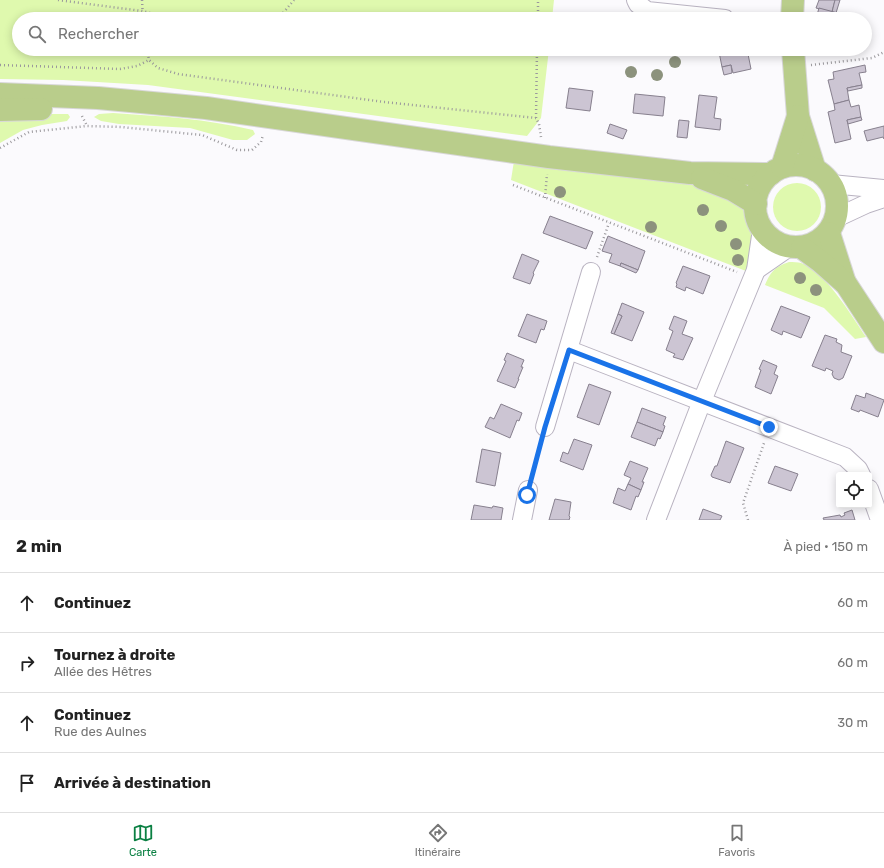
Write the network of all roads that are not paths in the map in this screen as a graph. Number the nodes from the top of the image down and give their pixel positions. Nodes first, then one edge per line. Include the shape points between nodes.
1 (636, 0) edge
2 (793, 0) edge
3 (648, 12) edge
4 (792, 12) edge
5 (794, 56) edge
6 (0, 94) edge
7 (206, 108) junction
8 (0, 110) edge
9 (798, 116) junction
10 (815, 170) junction
11 (776, 171) junction
12 (690, 173) junction
13 (831, 184) junction
14 (884, 189) edge
15 (884, 198) edge
16 (756, 204) junction
17 (832, 225) junction
18 (762, 229) junction
19 (795, 247) junction
20 (591, 272) road end
21 (749, 273) junction
22 (846, 284) junction
23 (884, 342) edge
24 (569, 350) junction
25 (702, 401) junction
26 (545, 427) road end
27 (860, 472) edge
28 (528, 490) road end
29 (872, 497) edge
30 (522, 520) edge
31 (656, 520) edge
32 (880, 520) edge

1 - 3 street
2 - 4 main road
5 - 9 main road
6 - 7 main road via 98,98
7 - 8 main road
7 - 12 main road via 549,157
9 - 10 main road
9 - 11 main road
10 - 11 main road via 796,165
10 - 13 main road
11 - 12 main road
11 - 16 main road via 762,184 756,196
12 - 16 main road via 733,190
13 - 14 street
13 - 17 main road via 837,196 838,210
15 - 17 street via 866,204
16 - 18 main road via 758,223
17 - 19 main road via 815,243
17 - 22 main road
18 - 19 main road via 776,242
18 - 21 street
19 - 21 street
19 - 22 main road via 821,262
20 - 24 street
21 - 25 street
22 - 23 main road
24 - 25 street
24 - 26 street
25 - 27 street via 845,457
25 - 31 street
28 - 30 street
29 - 32 street

